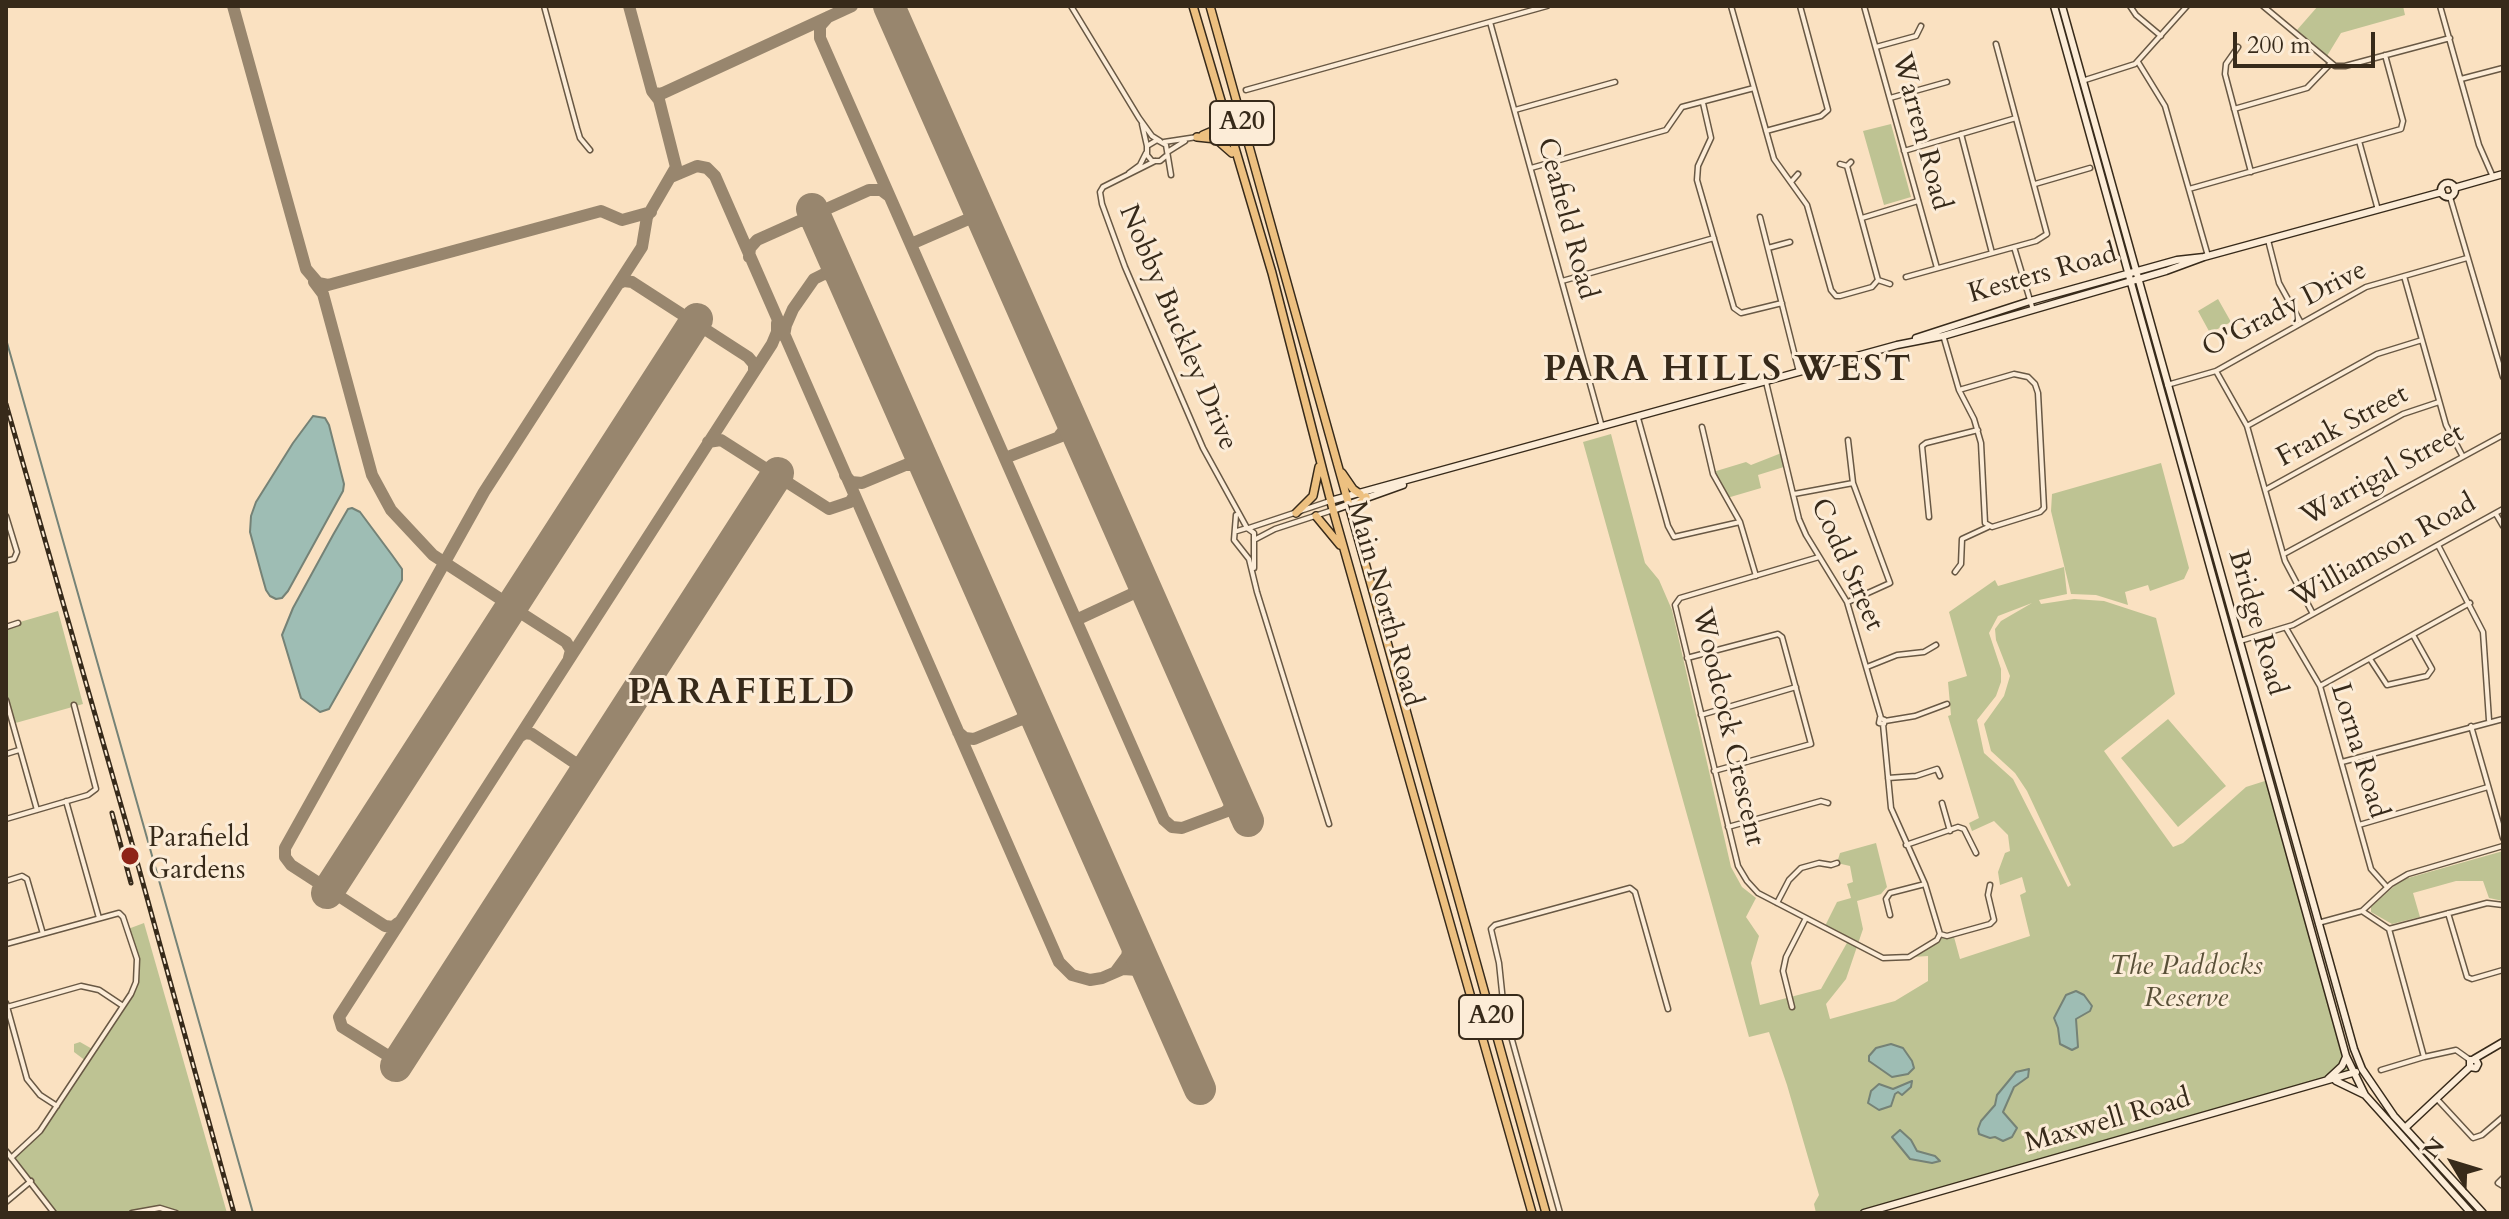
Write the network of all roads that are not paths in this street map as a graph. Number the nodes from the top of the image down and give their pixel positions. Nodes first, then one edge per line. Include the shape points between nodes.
1 (544, 6) edge
2 (1071, 6) edge
3 (1193, 6) edge
4 (1210, 6) edge
5 (1547, 6) edge
6 (1731, 6) edge
7 (1800, 6) edge
8 (1864, 6) edge
9 (2054, 6) edge
10 (2062, 6) edge
11 (2130, 6) edge
12 (2187, 6) edge
13 (2263, 6) edge
14 (2276, 6) edge
15 (2440, 6) edge
16 (2271, 12) junction
17 (1490, 22) junction
18 (1921, 26) dead end
19 (2161, 36) junction
20 (2450, 38) junction
21 (1996, 44) dead end
22 (1876, 47) junction
23 (2238, 47) dead end
24 (2385, 55) junction
25 (2138, 62) junction
26 (2330, 64) junction
27 (2503, 68) edge
28 (2461, 79) junction
29 (1615, 82) dead end
30 (1947, 82) dead end
31 (2079, 82) junction
32 (1754, 88) junction
33 (1246, 90) dead end
34 (1890, 98) junction
35 (1703, 103) junction
36 (2234, 109) junction
37 (1515, 110) junction
38 (1223, 113) junction
39 (1139, 118) junction
40 (2016, 118) junction
41 (1766, 131) junction
42 (1961, 134) junction
43 (1196, 137) junction
44 (1161, 141) junction
45 (2359, 141) junction
46 (1147, 149) junction
47 (590, 150) dead end
48 (1904, 151) junction
49 (1167, 154) junction
50 (1236, 158) junction
51 (1156, 162) junction
52 (1840, 164) dead end
53 (1531, 168) junction
54 (2090, 168) dead end
55 (2251, 172) junction
56 (1798, 174) dead end
57 (2503, 174) edge
58 (1127, 175) junction
59 (2493, 177) junction
60 (1791, 182) junction
61 (2035, 184) junction
62 (2454, 188) junction
63 (2189, 189) junction
64 (2442, 192) junction
65 (2450, 197) junction
66 (1918, 201) junction
67 (2378, 210) junction
68 (1760, 217) dead end
69 (1862, 218) junction
70 (2047, 234) junction
71 (1714, 238) junction
72 (2054, 238) dead end
73 (2268, 240) junction
74 (1790, 242) dead end
75 (2014, 247) junction
76 (1768, 248) junction
77 (1992, 253) junction
78 (2206, 256) junction
79 (2467, 258) junction
80 (2124, 261) junction
81 (1937, 268) junction
82 (2132, 276) junction
83 (2404, 276) junction
84 (1906, 277) dead end
85 (2113, 278) junction
86 (1878, 280) junction
87 (1562, 281) junction
88 (1890, 284) dead end
89 (2030, 301) junction
90 (1782, 303) junction
91 (2033, 310) junction
92 (2301, 323) junction
93 (1942, 332) junction
94 (2422, 340) junction
95 (2216, 371) junction
96 (1799, 372) junction
97 (2503, 377) edge
98 (1766, 382) junction
99 (2167, 385) junction
100 (2159, 387) junction
101 (1959, 390) junction
102 (2439, 402) junction
103 (1638, 417) junction
104 (2247, 426) junction
105 (1602, 427) junction
106 (1702, 427) dead end
107 (1978, 430) junction
108 (2503, 435) edge
109 (1848, 440) dead end
110 (2462, 455) junction
111 (1320, 462) junction
112 (1338, 468) junction
113 (1853, 483) junction
114 (2265, 490) junction
115 (1794, 494) junction
116 (1363, 495) junction
117 (1347, 500) junction
118 (1330, 501) junction
119 (1235, 508) junction
120 (2503, 509) edge
121 (1333, 510) junction
122 (1296, 513) junction
123 (2496, 513) junction
124 (6, 516) edge
125 (1316, 516) junction
126 (1929, 517) dead end
127 (1740, 522) junction
128 (2503, 526) edge
129 (1988, 527) junction
130 (1248, 528) junction
131 (1355, 528) junction
132 (1235, 533) junction
133 (1254, 541) junction
134 (2438, 545) junction
135 (1243, 547) junction
136 (1344, 550) junction
137 (2283, 554) junction
138 (1819, 557) junction
139 (6, 561) edge
140 (2212, 564) junction
141 (1955, 572) dead end
142 (1756, 576) junction
143 (1254, 578) junction
144 (1847, 602) junction
145 (2470, 603) junction
146 (2313, 614) junction
147 (18, 623) dead end
148 (6, 627) edge
149 (2286, 628) junction
150 (2413, 635) junction
151 (2238, 641) junction
152 (2230, 644) junction
153 (1936, 645) dead end
154 (1687, 658) junction
155 (2370, 659) junction
156 (1867, 667) junction
157 (2320, 686) junction
158 (1796, 687) junction
159 (6, 700) edge
160 (1947, 704) dead end
161 (74, 705) dead end
162 (1701, 715) junction
163 (2259, 716) junction
164 (2250, 718) junction
165 (2503, 719) edge
166 (2489, 720) junction
167 (1883, 721) junction
168 (2471, 726) junction
169 (19, 750) junction
170 (6, 754) edge
171 (2342, 762) junction
172 (1714, 771) junction
173 (1940, 776) dead end
174 (1888, 778) junction
175 (2488, 787) junction
176 (66, 801) junction
177 (1828, 803) dead end
178 (1942, 803) dead end
179 (37, 810) junction
180 (6, 819) edge
181 (1329, 824) dead end
182 (2359, 825) junction
183 (1728, 827) junction
184 (1950, 831) junction
185 (2503, 838) edge
186 (1906, 845) junction
187 (2503, 846) edge
188 (1976, 853) dead end
189 (1837, 863) dead end
190 (6, 881) edge
191 (1925, 884) junction
192 (1990, 885) dead end
193 (2387, 887) junction
194 (1777, 903) junction
195 (2503, 905) edge
196 (2362, 911) junction
197 (2448, 913) junction
198 (1890, 915) dead end
199 (99, 918) junction
200 (1806, 918) junction
201 (2318, 923) junction
202 (2310, 926) junction
203 (2389, 929) junction
204 (43, 934) junction
205 (1940, 934) junction
206 (6, 944) edge
207 (2503, 970) edge
208 (6, 1005) edge
209 (123, 1006) junction
210 (1792, 1007) dead end
211 (1668, 1009) dead end
212 (2503, 1042) edge
213 (2346, 1056) junction
214 (2424, 1057) junction
215 (2473, 1062) junction
216 (2362, 1069) junction
217 (2381, 1070) dead end
218 (2353, 1073) junction
219 (2329, 1081) junction
220 (2365, 1095) junction
221 (2437, 1099) junction
222 (57, 1106) junction
223 (2503, 1117) edge
224 (2405, 1128) junction
225 (2403, 1138) junction
226 (6, 1151) edge
227 (11, 1158) junction
228 (2503, 1178) edge
229 (31, 1181) junction
230 (2503, 1186) edge
231 (6, 1202) edge
232 (54, 1213) edge
233 (132, 1213) edge
234 (176, 1213) edge
235 (1532, 1213) edge
236 (1546, 1213) edge
237 (1560, 1213) edge
238 (1864, 1213) edge
239 (2471, 1213) edge
240 (2483, 1213) edge

1 - 47 street via 580,138
2 - 39 street
3 - 38 highway, Main North Road / A20
4 - 112 highway, Main North Road / A20
5 - 17 street
6 - 32 street
7 - 41 street via 1828,110
8 - 22 street, Warren Road
9 - 31 main road, Bridge Road
10 - 31 main road, Bridge Road
11 - 19 street
12 - 19 street
13 - 16 street
14 - 16 street
15 - 20 street
16 - 26 street
17 - 33 street
17 - 37 street, Ceafield Road
18 - 22 street via 1916,36
19 - 25 street
20 - 24 street
20 - 28 street
21 - 40 street
22 - 34 street, Warren Road
23 - 36 street via 2225,68
24 - 26 street via 2345,66
24 - 45 street via 2403,126
25 - 31 street
25 - 63 street via 2164,101
26 - 36 street via 2307,88
27 - 28 street
28 - 59 street
29 - 37 street
30 - 34 street
31 - 80 main road, Bridge Road
31 - 82 main road, Bridge Road
32 - 35 street
32 - 41 street
34 - 48 street, Warren Road
35 - 53 street via 1682,107 1666,130
35 - 71 street via 1711,138 1697,180
36 - 55 street
37 - 53 street, Ceafield Road
38 - 43 highway via 1217,129
38 - 50 highway, Main North Road / A20
39 - 44 street
39 - 46 street
40 - 42 street
40 - 61 street
41 - 60 street via 1778,168
42 - 48 street
42 - 77 street
43 - 44 street
43 - 49 street
43 - 50 highway via 1216,139
44 - 46 street
44 - 49 street
45 - 55 street
45 - 67 street
46 - 51 street
46 - 58 street, Nobby Buckley Drive via 1140,165
48 - 66 street, Warren Road
49 - 51 street
49 - 51 street via 1171,175
50 - 111 highway, Main North Road / A20 via 1292,345
51 - 58 street, Nobby Buckley Drive
52 - 69 street via 1849,164
53 - 87 street, Ceafield Road
54 - 61 street
55 - 63 street
56 - 60 street
57 - 59 main road
58 - 119 street, Nobby Buckley Drive via 1103,187 1099,195 1203,448
59 - 62 main road
60 - 86 street via 1807,205 1834,294 1872,287
61 - 70 street
62 - 64 main road, Kesters Road via 2446,184
62 - 65 main road
63 - 78 street
64 - 65 main road
64 - 67 main road, Kesters Road
65 - 79 street
66 - 69 street
66 - 81 street, Warren Road
67 - 73 main road, Kesters Road
68 - 76 street
69 - 86 street
70 - 72 street
70 - 75 street
71 - 87 street
71 - 90 street via 1734,308 1741,313
73 - 78 main road, Kesters Road
73 - 92 street via 2279,283
74 - 76 street
75 - 77 street
75 - 89 street
76 - 90 street
77 - 81 street
78 - 82 main road, Kesters Road
79 - 83 street, O'Grady Drive
79 - 97 street
80 - 82 main road, Bridge Road
80 - 85 main road
81 - 84 street
82 - 85 main road, Kesters Road
82 - 91 main road, Kesters Road
82 - 99 main road, Bridge Road
82 - 100 main road, Bridge Road
83 - 92 street, O'Grady Drive via 2361,289
83 - 94 street
85 - 89 main road, Kesters Road
86 - 88 street
87 - 105 street, Ceafield Road
89 - 91 street
89 - 93 main road, Kesters Road
90 - 96 street
91 - 93 main road, Kesters Road
92 - 95 street, O'Grady Drive
93 - 96 main road, Kesters Road
93 - 101 street
94 - 102 street
94 - 104 street via 2377,354
95 - 99 street, O'Grady Drive
95 - 104 street
96 - 98 main road, Kesters Road
98 - 103 main road, Kesters Road
98 - 115 street, Codd Street
99 - 100 main road
99 - 140 main road, Bridge Road
100 - 140 main road, Bridge Road
101 - 107 street
101 - 129 street via 2014,374 2028,377 2037,388 2044,508
102 - 110 street
102 - 114 street, Frank Street via 2403,414
103 - 105 main road, Kesters Road
103 - 127 street via 1674,537
104 - 114 street
105 - 116 main road, Kesters Road
106 - 127 street via 1713,474
107 - 126 street via 1922,446
107 - 129 street
108 - 110 street, Warrigal Street
109 - 113 street
110 - 137 street, Warrigal Street
111 - 118 highway, Main North Road / A20
111 - 122 highway via 1313,496
112 - 116 highway
112 - 117 highway, Main North Road / A20
113 - 115 street
113 - 144 street via 1890,583
114 - 137 street
115 - 138 street, Codd Street via 1799,519
116 - 117 main road, Kesters Road
116 - 131 highway
117 - 118 main road, Kesters Road
117 - 121 main road, Kesters Road
117 - 131 highway, Main North Road / A20
118 - 121 highway, Main North Road / A20
118 - 122 street, Kesters Road
119 - 130 street, Nobby Buckley Drive
119 - 132 street, Nobby Buckley Drive
120 - 123 street, Williamson Road
121 - 125 street, Kesters Road
121 - 136 highway, Main North Road / A20
122 - 130 street, Kesters Road
123 - 128 street
123 - 134 street, Williamson Road
124 - 139 street via 17,552
125 - 133 street, Kesters Road
125 - 136 highway
127 - 142 street
129 - 141 street via 1962,539 1961,564
130 - 132 street
130 - 133 street
131 - 236 highway, Main North Road / A20
132 - 135 street via 1235,542
133 - 135 street
133 - 143 street
134 - 145 street
134 - 146 street, Williamson Road
135 - 143 street
136 - 235 highway, Main North Road / A20
137 - 146 street
138 - 142 street, Woodcock Crescent
138 - 144 street, Codd Street
140 - 151 main road, Bridge Road
140 - 152 main road, Bridge Road
142 - 154 street, Woodcock Crescent via 1677,601
143 - 181 street
144 - 156 street, Codd Street
145 - 150 street
145 - 166 street via 2484,636
146 - 149 street, Williamson Road
147 - 148 street
149 - 151 street, Williamson Road
149 - 157 street, Lorna Road
150 - 155 street
150 - 155 street via 2432,669 2427,676 2387,685
151 - 152 main road
151 - 163 main road, Bridge Road
152 - 164 main road, Bridge Road
153 - 156 street
154 - 158 street via 1778,634
154 - 162 street, Woodcock Crescent
155 - 157 street
156 - 167 street, Codd Street
157 - 171 street, Lorna Road
158 - 162 street
158 - 172 street via 1811,744
159 - 169 street
160 - 167 street
161 - 176 street via 96,789
162 - 172 street, Woodcock Crescent
163 - 164 main road
163 - 201 main road, Bridge Road
164 - 202 main road, Bridge Road
165 - 166 street
166 - 168 street
167 - 174 street, Codd Street
168 - 171 street
168 - 175 street
169 - 170 street
169 - 179 street
171 - 182 street, Lorna Road
172 - 183 street, Woodcock Crescent
173 - 174 street via 1937,769
174 - 186 street, Codd Street via 1891,808
175 - 182 street
175 - 185 street
176 - 179 street
176 - 199 street
177 - 183 street
178 - 184 street
179 - 180 street
182 - 193 street, Lorna Road via 2371,869
183 - 194 street, Woodcock Crescent via 1747,881
184 - 186 street
184 - 188 street via 1964,829
186 - 191 street, Codd Street
187 - 193 street via 2413,872
189 - 194 street via 1801,868
190 - 204 street via 27,879
191 - 198 street via 1890,893
191 - 205 street, Codd Street
192 - 205 street via 1990,924
193 - 196 street
194 - 200 street, Woodcock Crescent
195 - 197 street via 2491,902
196 - 201 street
196 - 203 street
197 - 203 street
197 - 207 street via 2466,976
199 - 204 street
199 - 209 street via 121,914 135,952 136,982
200 - 205 street, Woodcock Crescent via 1891,960 1909,957
200 - 210 street via 1783,971
201 - 202 main road
201 - 216 main road, Bridge Road
202 - 213 main road, Bridge Road
203 - 214 street
204 - 206 street
208 - 209 street via 81,986 99,990
208 - 222 street via 27,1079
209 - 222 street
211 - 237 street via 1630,888 1491,929 1504,1011
212 - 215 main road
213 - 218 main road, Bridge Road
213 - 219 main road
214 - 215 street via 2456,1050
214 - 217 street
215 - 221 main road
216 - 218 main road, Maxwell Road
216 - 224 main road, Bridge Road
218 - 219 main road, Maxwell Road
218 - 220 main road, Bridge Road
219 - 220 main road
219 - 238 main road, Maxwell Road
220 - 225 main road, Bridge Road
221 - 223 street via 2473,1138
221 - 224 main road
222 - 227 street
224 - 225 main road
224 - 240 main road, Bridge Road
225 - 239 main road, Bridge Road
226 - 227 street
227 - 229 street
228 - 230 street via 2498,1183
229 - 231 street
229 - 232 street
233 - 234 street via 160,1208

